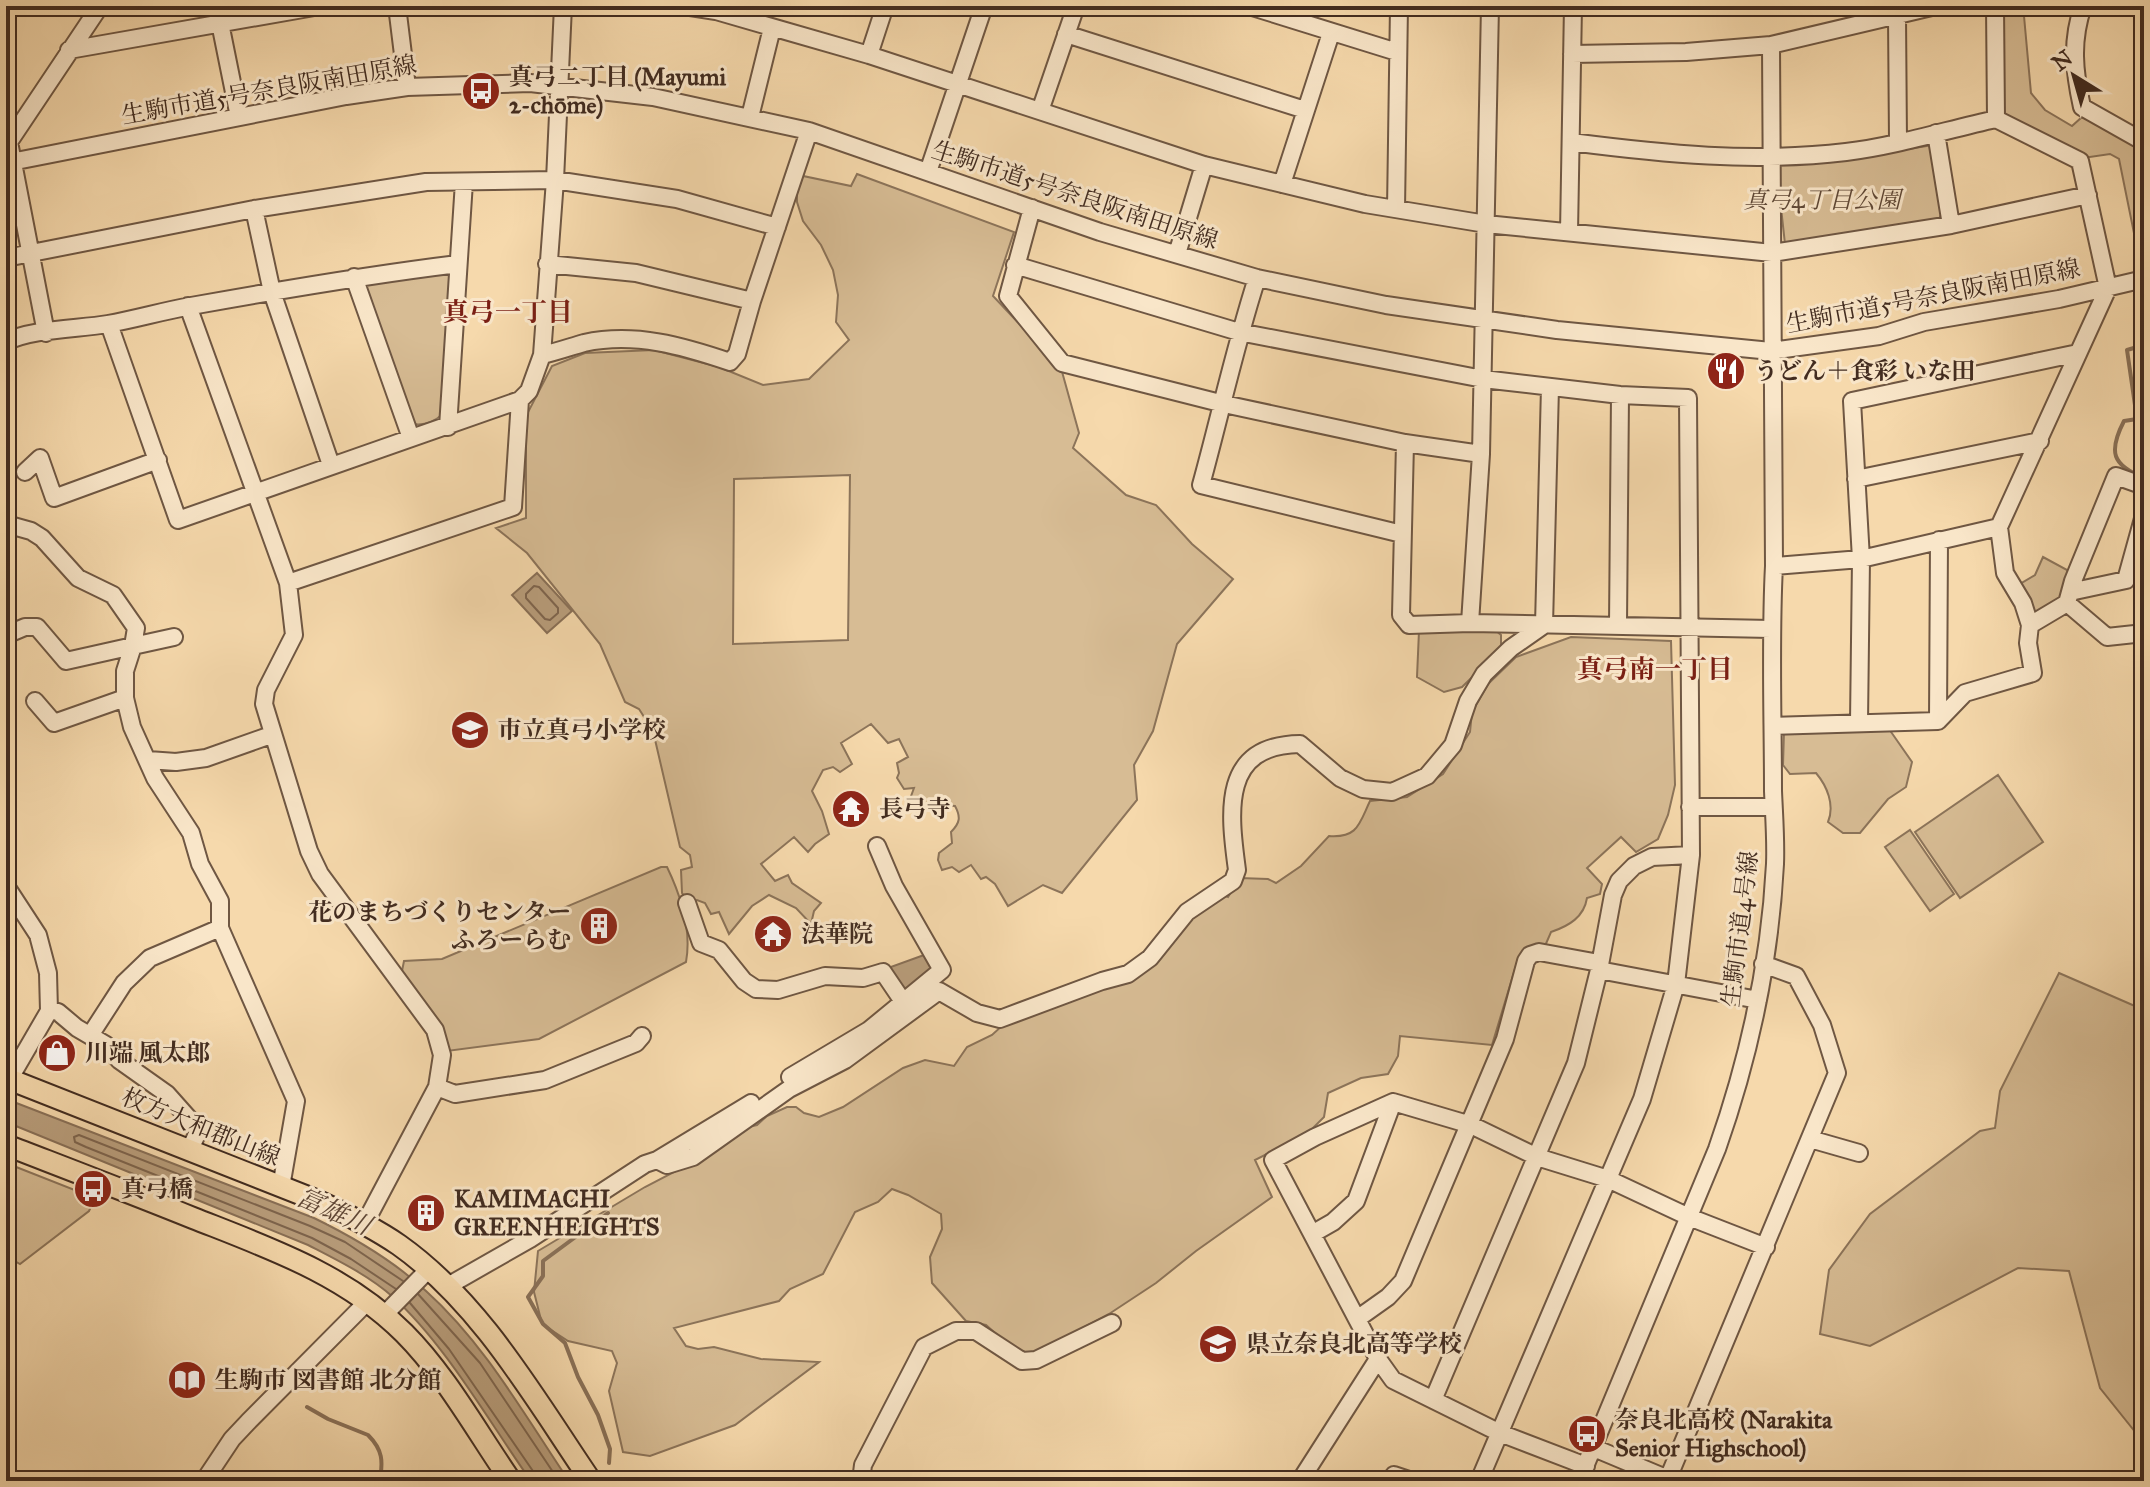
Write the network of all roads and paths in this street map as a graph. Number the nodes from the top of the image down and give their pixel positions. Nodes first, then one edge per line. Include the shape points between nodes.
1 (100, 6) edge
2 (320, 6) edge
3 (397, 6) edge
4 (563, 6) edge
5 (684, 6) edge
6 (885, 6) edge
7 (984, 6) edge
8 (1076, 6) edge
9 (1249, 6) edge
10 (1399, 6) edge
11 (1490, 6) edge
12 (1573, 6) edge
13 (1936, 6) edge
14 (1995, 6) edge
15 (2083, 6) edge
16 (717, 9) edge
17 (1897, 16) junction
18 (220, 23) junction
19 (772, 28) junction
20 (1331, 33) junction
21 (1066, 34) junction
22 (1771, 45) junction
23 (69, 50) junction
24 (1397, 52) junction
25 (1572, 54) junction
26 (869, 55) junction
27 (958, 83) junction
28 (559, 85) junction
29 (407, 87) junction
30 (1305, 110) junction
31 (1040, 111) junction
32 (239, 117) junction
33 (750, 117) junction
34 (1996, 119) junction
35 (809, 131) junction
36 (1936, 133) junction
37 (1571, 142) junction
38 (1898, 142) junction
39 (2144, 142) edge
40 (1772, 158) junction
41 (9, 162) edge
42 (1204, 165) junction
43 (928, 172) junction
44 (555, 180) junction
45 (464, 182) junction
46 (1282, 184) junction
47 (2088, 195) junction
48 (1032, 208) junction
49 (254, 209) junction
50 (1396, 209) junction
51 (1486, 224) junction
52 (1951, 225) junction
53 (777, 227) junction
54 (1569, 232) junction
55 (30, 253) junction
56 (1772, 253) junction
57 (1177, 254) junction
58 (6, 258) edge
59 (458, 264) junction
60 (547, 264) junction
61 (1015, 265) junction
62 (354, 277) junction
63 (1257, 278) junction
64 (2138, 280) edge
65 (2108, 288) junction
66 (272, 292) junction
67 (752, 301) junction
68 (188, 306) junction
69 (1482, 321) junction
70 (109, 324) junction
71 (1239, 332) junction
72 (46, 333) junction
73 (6, 342) edge
74 (1771, 351) junction
75 (2078, 353) junction
76 (542, 355) junction
77 (1483, 379) junction
78 (1550, 387) junction
79 (1620, 395) junction
80 (520, 400) junction
81 (1224, 404) junction
82 (448, 427) junction
83 (411, 438) junction
84 (2040, 441) junction
85 (1405, 443) junction
86 (1481, 454) junction
87 (158, 460) junction
88 (331, 465) junction
89 (25, 472) dead end
90 (1856, 479) junction
91 (2144, 486) edge
92 (256, 491) junction
93 (2144, 515) edge
94 (6, 524) edge
95 (1999, 527) junction
96 (1402, 534) junction
97 (1939, 540) junction
98 (1861, 559) junction
99 (1774, 566) junction
100 (288, 583) junction
101 (2069, 598) junction
102 (1470, 623) junction
103 (1544, 625) junction
104 (1618, 625) junction
105 (2030, 625) junction
106 (1690, 627) junction
107 (1771, 629) junction
108 (2144, 633) edge
109 (6, 635) edge
110 (174, 637) dead end
111 (133, 646) junction
112 (125, 698) junction
113 (35, 701) dead end
114 (1938, 721) junction
115 (1859, 722) junction
116 (1773, 726) junction
117 (271, 735) junction
118 (148, 760) junction
119 (1690, 807) junction
120 (1773, 807) junction
121 (877, 846) dead end
122 (1691, 855) junction
123 (6, 886) edge
124 (687, 903) dead end
125 (220, 928) junction
126 (1763, 964) junction
127 (1599, 966) junction
128 (1676, 984) junction
129 (1758, 1000) junction
130 (904, 1003) junction
131 (49, 1010) junction
132 (91, 1034) junction
133 (642, 1036) dead end
134 (7, 1081) edge
135 (437, 1087) junction
136 (1393, 1102) junction
137 (1471, 1125) junction
138 (1810, 1139) junction
139 (6, 1145) edge
140 (190, 1149) junction
141 (1859, 1153) dead end
142 (1537, 1157) junction
143 (657, 1160) junction
144 (1608, 1179) junction
145 (281, 1187) junction
146 (1689, 1217) junction
147 (365, 1223) junction
148 (1312, 1234) junction
149 (1766, 1247) junction
150 (429, 1269) junction
151 (446, 1287) junction
152 (368, 1301) junction
153 (384, 1315) junction
154 (1357, 1319) junction
155 (1112, 1323) dead end
156 (1378, 1359) junction
157 (1433, 1400) junction
158 (1500, 1433) junction
159 (1594, 1448) junction
160 (1583, 1474) edge
161 (1667, 1480) edge
162 (204, 1481) edge
163 (511, 1481) edge
164 (591, 1481) edge
165 (861, 1481) edge
166 (1300, 1481) edge
167 (1390, 1481) edge
168 (1412, 1481) edge
169 (1479, 1481) edge

1 - 23 street
2 - 18 street
3 - 29 street
4 - 28 street
5 - 16 street
6 - 26 street
7 - 27 street
8 - 21 street
9 - 20 street
10 - 24 street
11 - 51 street
12 - 25 street
13 - 17 street
14 - 34 street
15 - 39 street via 2074,41 2082,107
16 - 19 street
17 - 22 street
17 - 38 street
18 - 23 street
18 - 32 street
19 - 26 street
19 - 33 street
20 - 24 street
20 - 30 street
21 - 30 street
21 - 31 street
22 - 25 street
22 - 40 street, 生駒市道4号線
23 - 41 street via 9,142
24 - 50 street
25 - 37 street
26 - 27 street
27 - 31 street
27 - 43 street
28 - 29 street, 生駒市道5号奈良阪南田原線
28 - 33 street, 生駒市道5号奈良阪南田原線
28 - 44 street
29 - 32 street, 生駒市道5号奈良阪南田原線
30 - 46 street
31 - 42 street
32 - 41 street, 生駒市道5号奈良阪南田原線
33 - 35 street, 生駒市道5号奈良阪南田原線
34 - 36 street
34 - 47 street via 2080,161
35 - 43 street, 生駒市道5号奈良阪南田原線
35 - 53 street
36 - 38 street
36 - 52 street
37 - 40 street via 1680,156
37 - 54 street
38 - 40 street
40 - 56 street, 生駒市道4号線
41 - 55 street
42 - 46 street
42 - 57 street
43 - 48 street, 生駒市道5号奈良阪南田原線
44 - 45 street
44 - 53 street via 677,199
44 - 60 street
45 - 49 street via 426,182
45 - 59 street
46 - 50 street
47 - 52 street
47 - 65 street
48 - 57 street, 生駒市道5号奈良阪南田原線
48 - 61 street
49 - 55 street
49 - 66 street
50 - 51 street
51 - 54 street
51 - 69 street
52 - 56 street
53 - 67 street
54 - 56 street
55 - 58 street
55 - 72 street
56 - 74 street, 生駒市道4号線
57 - 63 street, 生駒市道5号奈良阪南田原線
59 - 62 street
59 - 82 street
60 - 67 street via 636,273
60 - 76 street
61 - 71 street
61 - 81 street via 1008,296 1062,363
62 - 66 street
62 - 83 street
63 - 69 street, 生駒市道5号奈良阪南田原線
63 - 71 street
64 - 65 street, 生駒市道5号奈良阪南田原線
65 - 74 street, 生駒市道5号奈良阪南田原線 via 1924,322 1879,336
65 - 75 street
66 - 68 street
66 - 88 street
67 - 76 street via 730,362 647,340 586,343
68 - 70 street
68 - 92 street
69 - 74 street, 生駒市道5号奈良阪南田原線
69 - 77 street
70 - 72 street
70 - 87 street
71 - 77 street
71 - 81 street
72 - 73 street via 21,334
74 - 99 street, 生駒市道4号線
75 - 84 street
75 - 90 street via 1852,401
76 - 80 street via 529,391
77 - 78 street
77 - 86 street
78 - 79 street
78 - 103 street
79 - 104 street
79 - 106 street via 1688,398
80 - 82 street
80 - 100 street via 513,507
81 - 85 street
81 - 96 street via 1201,485
82 - 83 street
83 - 88 street
84 - 90 street
84 - 95 street
85 - 86 street
85 - 96 street
86 - 102 street
87 - 89 street via 54,498 40,458
87 - 92 street via 178,520
88 - 92 street
90 - 98 street
91 - 101 street via 2116,476
92 - 100 street
93 - 101 street via 2126,580
94 - 111 street via 42,538 78,578 113,595 136,628
95 - 97 street
95 - 105 street via 2005,573
96 - 102 street via 1401,615 1409,625
97 - 98 street
97 - 114 street
98 - 99 street
98 - 115 street
99 - 107 street, 生駒市道4号線
100 - 117 street via 294,635 266,690
101 - 105 street
101 - 108 street via 2107,637
102 - 103 street
103 - 104 street
103 - 143 street via 1484,674 1453,745 1427,776 1392,792 1363,789 1340,778 1300,744 1266,750 1243,766 1232,800 1237,870 1233,881 1187,912 1150,958 1128,974 1000,1019 977,1013 939,991 845,1060 789,1089 693,1157 667,1165
104 - 106 street
105 - 114 street via 2033,673 1965,693
106 - 107 street
106 - 119 street
107 - 116 street, 生駒市道4号線
109 - 111 street via 37,627 66,661
110 - 111 street
111 - 112 street via 125,671
112 - 113 street via 54,723
112 - 118 street
114 - 115 street
115 - 116 street
116 - 120 street, 生駒市道4号線
117 - 118 street via 206,758
117 - 135 street via 320,874 435,1030 442,1055
118 - 125 street via 191,833 220,901
119 - 120 street
119 - 122 street
120 - 126 street, 生駒市道4号線 via 1775,862
121 - 130 street via 942,970
122 - 127 street via 1652,857 1619,881
122 - 128 street
123 - 131 street via 38,935 48,973
124 - 130 street via 701,943 719,950 756,989 883,972
125 - 132 street via 150,958 124,983
125 - 145 street via 296,1101
126 - 129 street, 生駒市道4号線
126 - 138 street via 1796,976 1822,1025 1837,1073
127 - 128 street
127 - 137 street via 1549,953 1530,955
127 - 142 street via 1576,1063
128 - 129 street
128 - 144 street via 1642,1099
129 - 146 street, 生駒市道4号線 via 1735,1099
130 - 143 street via 840,1049
131 - 132 street
131 - 134 street
132 - 140 street via 167,1094 199,1130
133 - 135 street via 545,1080 455,1094
134 - 140 main road, 枚方大和郡山線
135 - 147 street
136 - 137 street
136 - 148 street via 1356,1201
136 - 148 street via 1273,1160
137 - 142 street
137 - 154 street via 1403,1281
138 - 141 street
138 - 149 street
139 - 152 main road via 264,1245 319,1270
140 - 145 main road, 枚方大和郡山線
142 - 144 street
142 - 157 street
143 - 151 street
144 - 146 street
144 - 158 street
145 - 147 main road, 枚方大和郡山線
146 - 149 street
146 - 159 street, 生駒市道4号線
147 - 150 main road, 枚方大和郡山線
148 - 154 street
149 - 161 street
150 - 151 main road, 枚方大和郡山線
150 - 153 street
151 - 164 main road, 枚方大和郡山線 via 479,1320
152 - 153 main road
152 - 162 street via 232,1439
153 - 163 main road via 427,1360
154 - 156 street
155 - 165 street via 1036,1360 1022,1361 976,1331 956,1331 924,1347 863,1465
156 - 157 street via 1393,1380
156 - 166 street
157 - 158 street
158 - 160 street
158 - 169 street
159 - 160 street, 生駒市道4号線
159 - 161 street
167 - 168 street via 1394,1475

